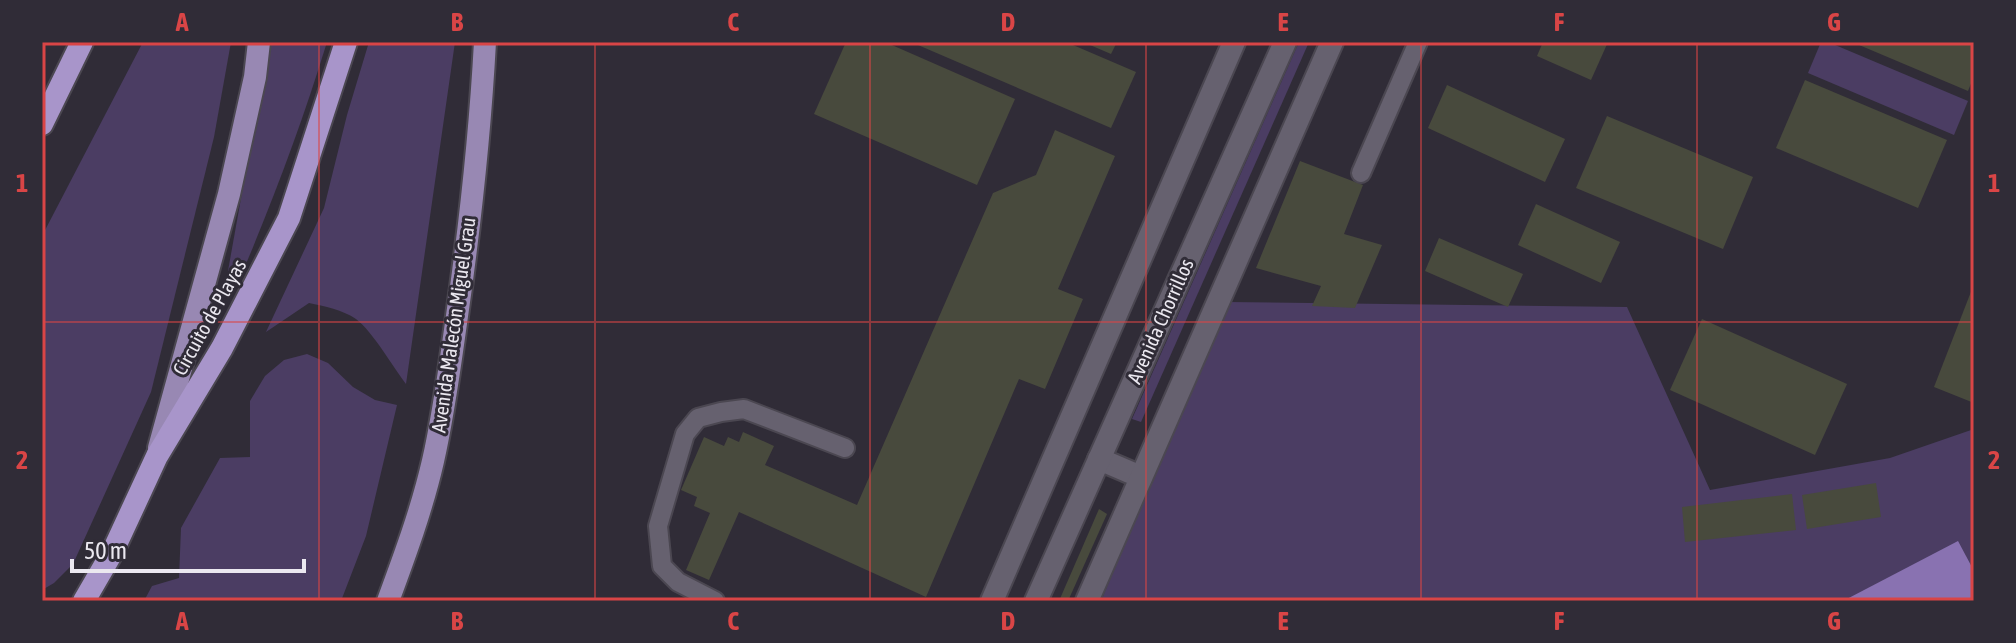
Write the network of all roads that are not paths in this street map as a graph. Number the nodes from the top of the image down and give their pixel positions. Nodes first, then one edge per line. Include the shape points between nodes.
1 (82, 42) edge
2 (91, 42) edge
3 (259, 42) edge
4 (346, 42) edge
5 (485, 42) edge
6 (1234, 42) edge
7 (1285, 42) edge
8 (1332, 42) edge
9 (1418, 42) edge
10 (56, 96) junction
11 (42, 124) edge
12 (1361, 173) dead end
13 (845, 448) dead end
14 (157, 456) junction
15 (1099, 459) junction
16 (1141, 477) junction
17 (113, 551) junction
18 (70, 601) edge
19 (84, 601) edge
20 (388, 601) edge
21 (715, 601) edge
22 (992, 601) edge
23 (1036, 601) edge
24 (1087, 601) edge

1 - 10 highway
2 - 10 highway
3 - 14 main road via 229,194
4 - 14 highway, Circuito de Playas via 289,218 222,348
5 - 20 main road, Avenida Malecón Miguel Grau via 467,241 446,394 416,524
6 - 22 main road, Avenida Chorrillos
7 - 15 main road, Avenida Chorrillos
8 - 16 main road
9 - 12 lane
10 - 11 highway
13 - 21 lane via 744,409 698,418 685,434 658,526 662,566 678,582
14 - 17 highway, Circuito de Playas
15 - 16 main road
15 - 23 main road, Avenida Chorrillos
16 - 24 main road
17 - 18 highway
17 - 19 highway, Circuito de Playas

